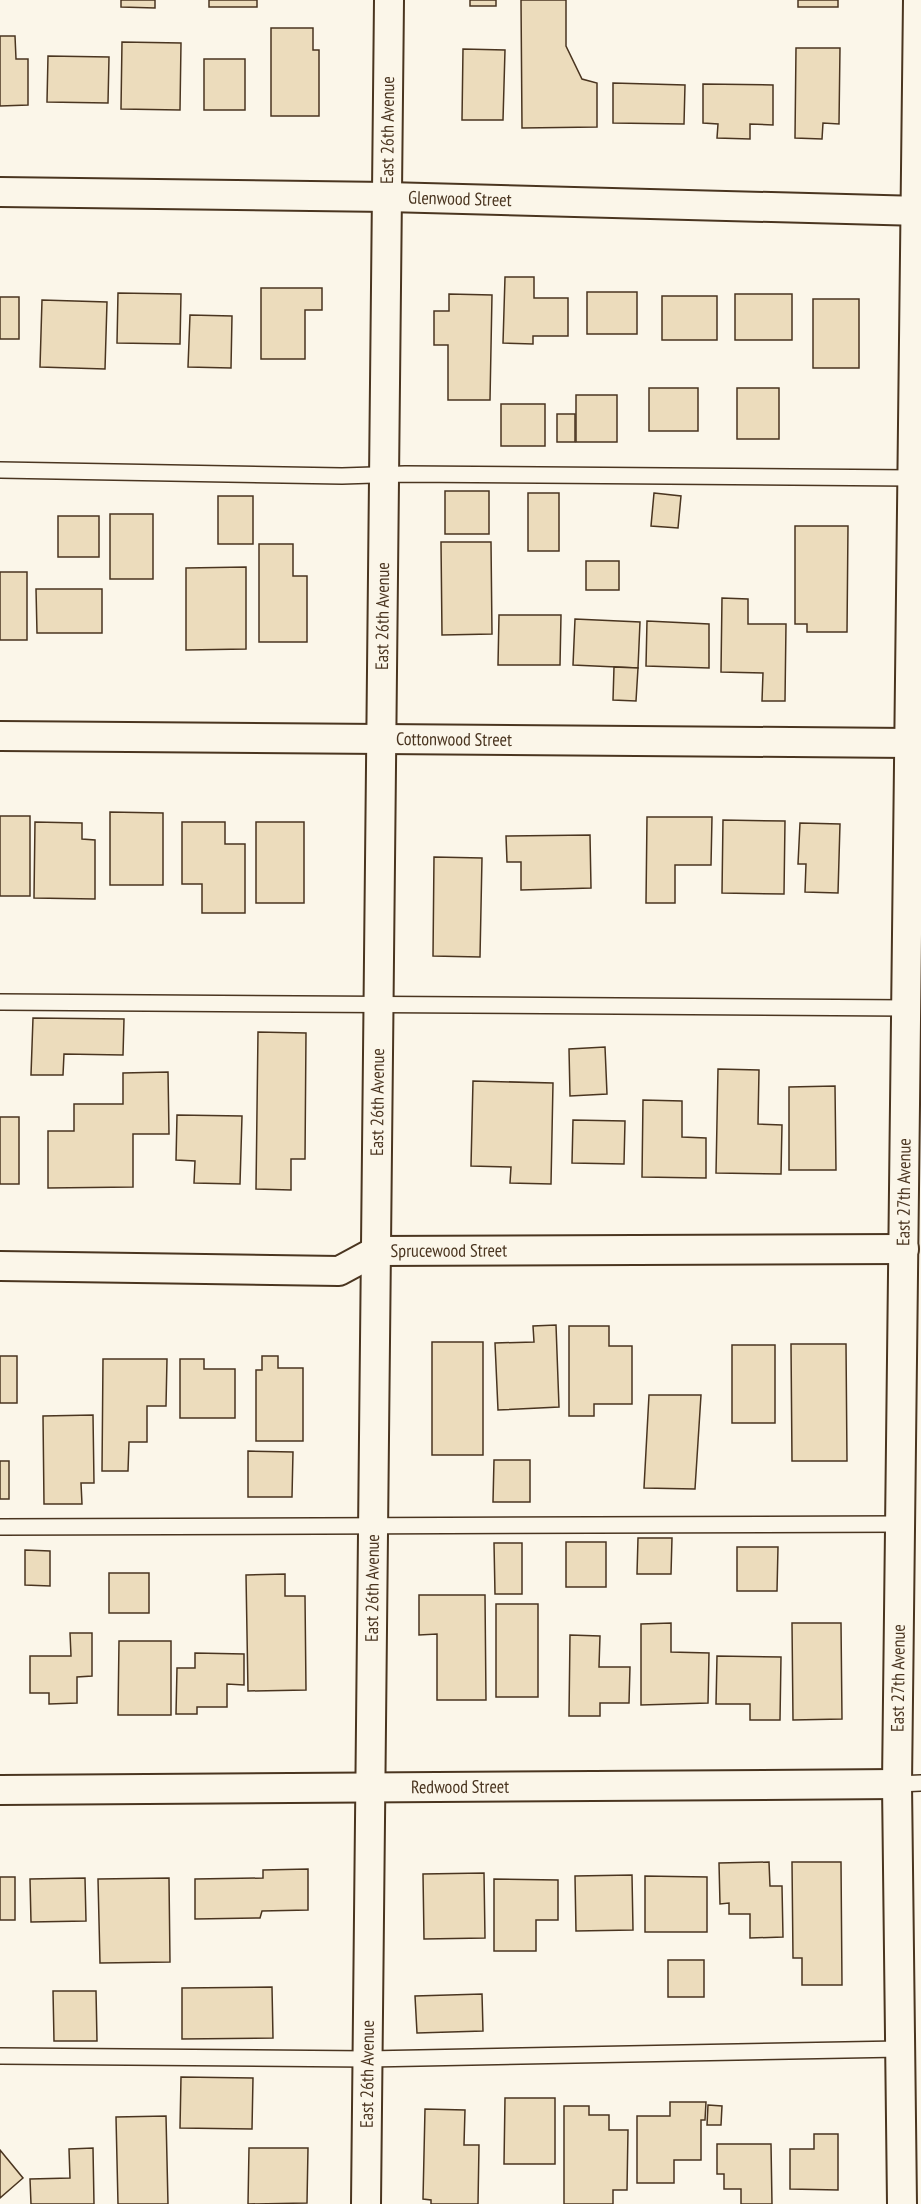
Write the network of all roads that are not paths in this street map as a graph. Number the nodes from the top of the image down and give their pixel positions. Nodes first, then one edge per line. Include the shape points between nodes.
1 (389, 0) edge
2 (918, 0) edge
3 (0, 192) edge
4 (387, 197) junction
5 (918, 211) edge
6 (0, 470) edge
7 (384, 475) junction
8 (912, 478) junction
9 (0, 736) edge
10 (382, 738) junction
11 (909, 743) junction
12 (0, 1002) edge
13 (379, 1006) junction
14 (906, 1008) junction
15 (904, 1249) junction
16 (376, 1251) junction
17 (0, 1266) edge
18 (901, 1524) junction
19 (374, 1525) junction
20 (0, 1527) edge
21 (909, 1784) edge
22 (371, 1787) junction
23 (0, 1790) edge
24 (900, 2049) junction
25 (0, 2056) edge
26 (368, 2058) junction
27 (366, 2204) edge
28 (902, 2204) edge

1 - 4 street, East 26th Avenue
2 - 5 street, East 27th Avenue
3 - 4 street, Glenwood Street
4 - 5 street, Glenwood Street
4 - 7 street, East 26th Avenue
5 - 8 street, East 27th Avenue
6 - 7 lane
7 - 8 lane
7 - 10 street, East 26th Avenue
8 - 11 street, East 27th Avenue
9 - 10 street, Cottonwood Street
10 - 11 street, Cottonwood Street
10 - 13 street, East 26th Avenue
11 - 14 street, East 27th Avenue
12 - 13 lane
13 - 14 lane
13 - 16 street, East 26th Avenue
14 - 15 street, East 27th Avenue
15 - 16 street, Sprucewood Street
15 - 18 street, East 27th Avenue
16 - 17 street, Sprucewood Street via 339,1271
16 - 19 street, East 26th Avenue
18 - 19 lane
18 - 21 street, East 27th Avenue
19 - 20 lane
19 - 22 street, East 26th Avenue
21 - 22 street, Redwood Street
21 - 24 street, East 27th Avenue
22 - 23 street, Redwood Street
22 - 26 street, East 26th Avenue
24 - 26 lane
24 - 28 street, East 27th Avenue
25 - 26 lane
26 - 27 street, East 26th Avenue

